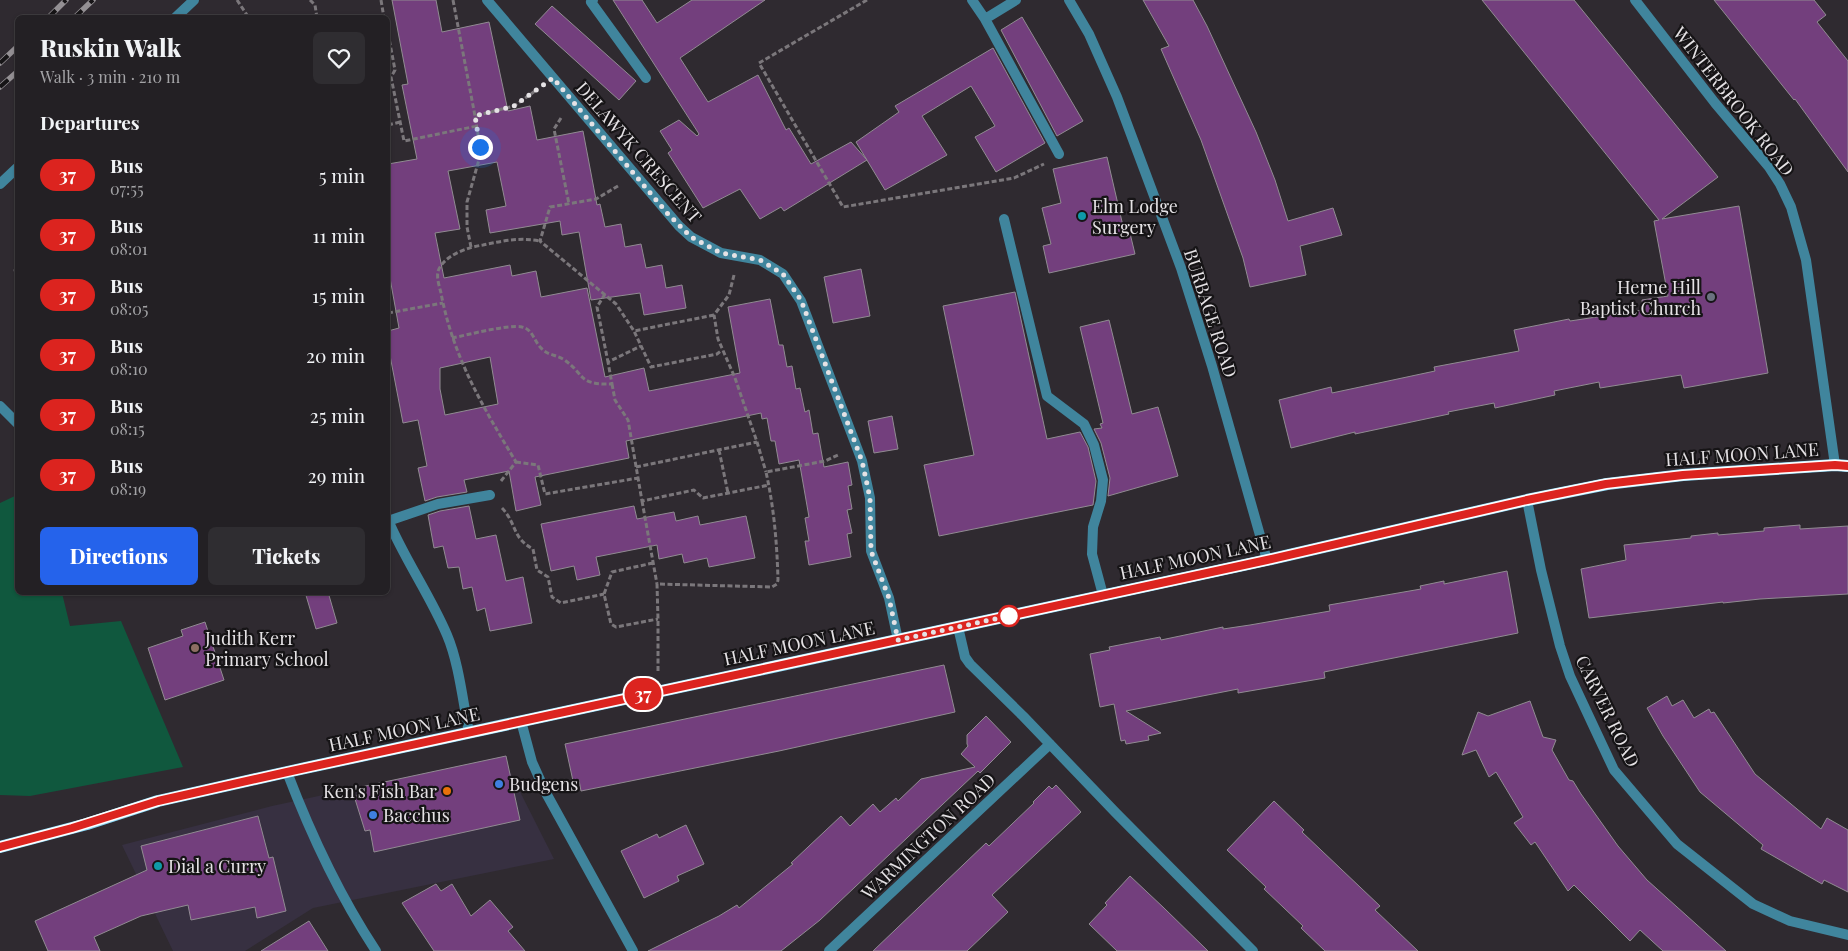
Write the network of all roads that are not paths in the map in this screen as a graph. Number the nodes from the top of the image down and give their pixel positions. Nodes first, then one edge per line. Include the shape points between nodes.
1 (194, 0) edge
2 (486, 0) edge
3 (593, 0) edge
4 (972, 0) edge
5 (1016, 0) edge
6 (1069, 0) edge
7 (1635, 0) edge
8 (178, 15) edge
9 (985, 20) junction
10 (646, 78) dead end
11 (1059, 154) road end
12 (15, 171) edge
13 (0, 184) edge
14 (1004, 219) dead end
15 (0, 406) edge
16 (15, 421) edge
17 (1842, 465) edge
18 (490, 495) road end
19 (1527, 500) junction
20 (390, 519) edge
21 (390, 524) edge
22 (1267, 560) junction
23 (1103, 595) junction
24 (958, 627) junction
25 (898, 640) junction
26 (521, 721) junction
27 (469, 732) junction
28 (1050, 744) junction
29 (287, 772) junction
30 (0, 847) edge
31 (1848, 935) edge
32 (376, 951) edge
33 (633, 951) edge
34 (829, 951) edge
35 (1253, 951) edge

1 - 8 street
2 - 25 street, DELAWYK CRESCENT via 691,237 721,253 760,260 783,274 801,300 862,461 870,498 871,551 889,598
3 - 10 street via 591,2
4 - 9 street
5 - 9 street
6 - 22 street, BURBAGE ROAD via 1089,34 1117,97 1181,268
7 - 17 street, WINTERBROOK ROAD via 1768,167 1791,207 1806,260
9 - 11 street
12 - 13 street
14 - 23 street via 1047,396 1084,424 1094,445 1103,480 1093,527 1092,554
15 - 16 street
17 - 19 main road, HALF MOON LANE via 1683,475 1606,484
18 - 20 street via 438,504
19 - 22 main road, HALF MOON LANE
19 - 31 street, CARVER ROAD via 1560,646 1570,676 1614,770 1677,844 1754,904 1790,921
21 - 27 street via 448,638
22 - 23 main road, HALF MOON LANE
23 - 24 main road, HALF MOON LANE
24 - 25 main road, HALF MOON LANE
24 - 28 street via 965,657 970,664
25 - 26 main road, HALF MOON LANE
26 - 27 main road, HALF MOON LANE
26 - 33 street via 532,762 546,793
27 - 29 main road, HALF MOON LANE
28 - 34 street, WARMINGTON ROAD
28 - 35 street
29 - 30 main road, HALF MOON LANE via 158,801
29 - 32 street via 336,884

